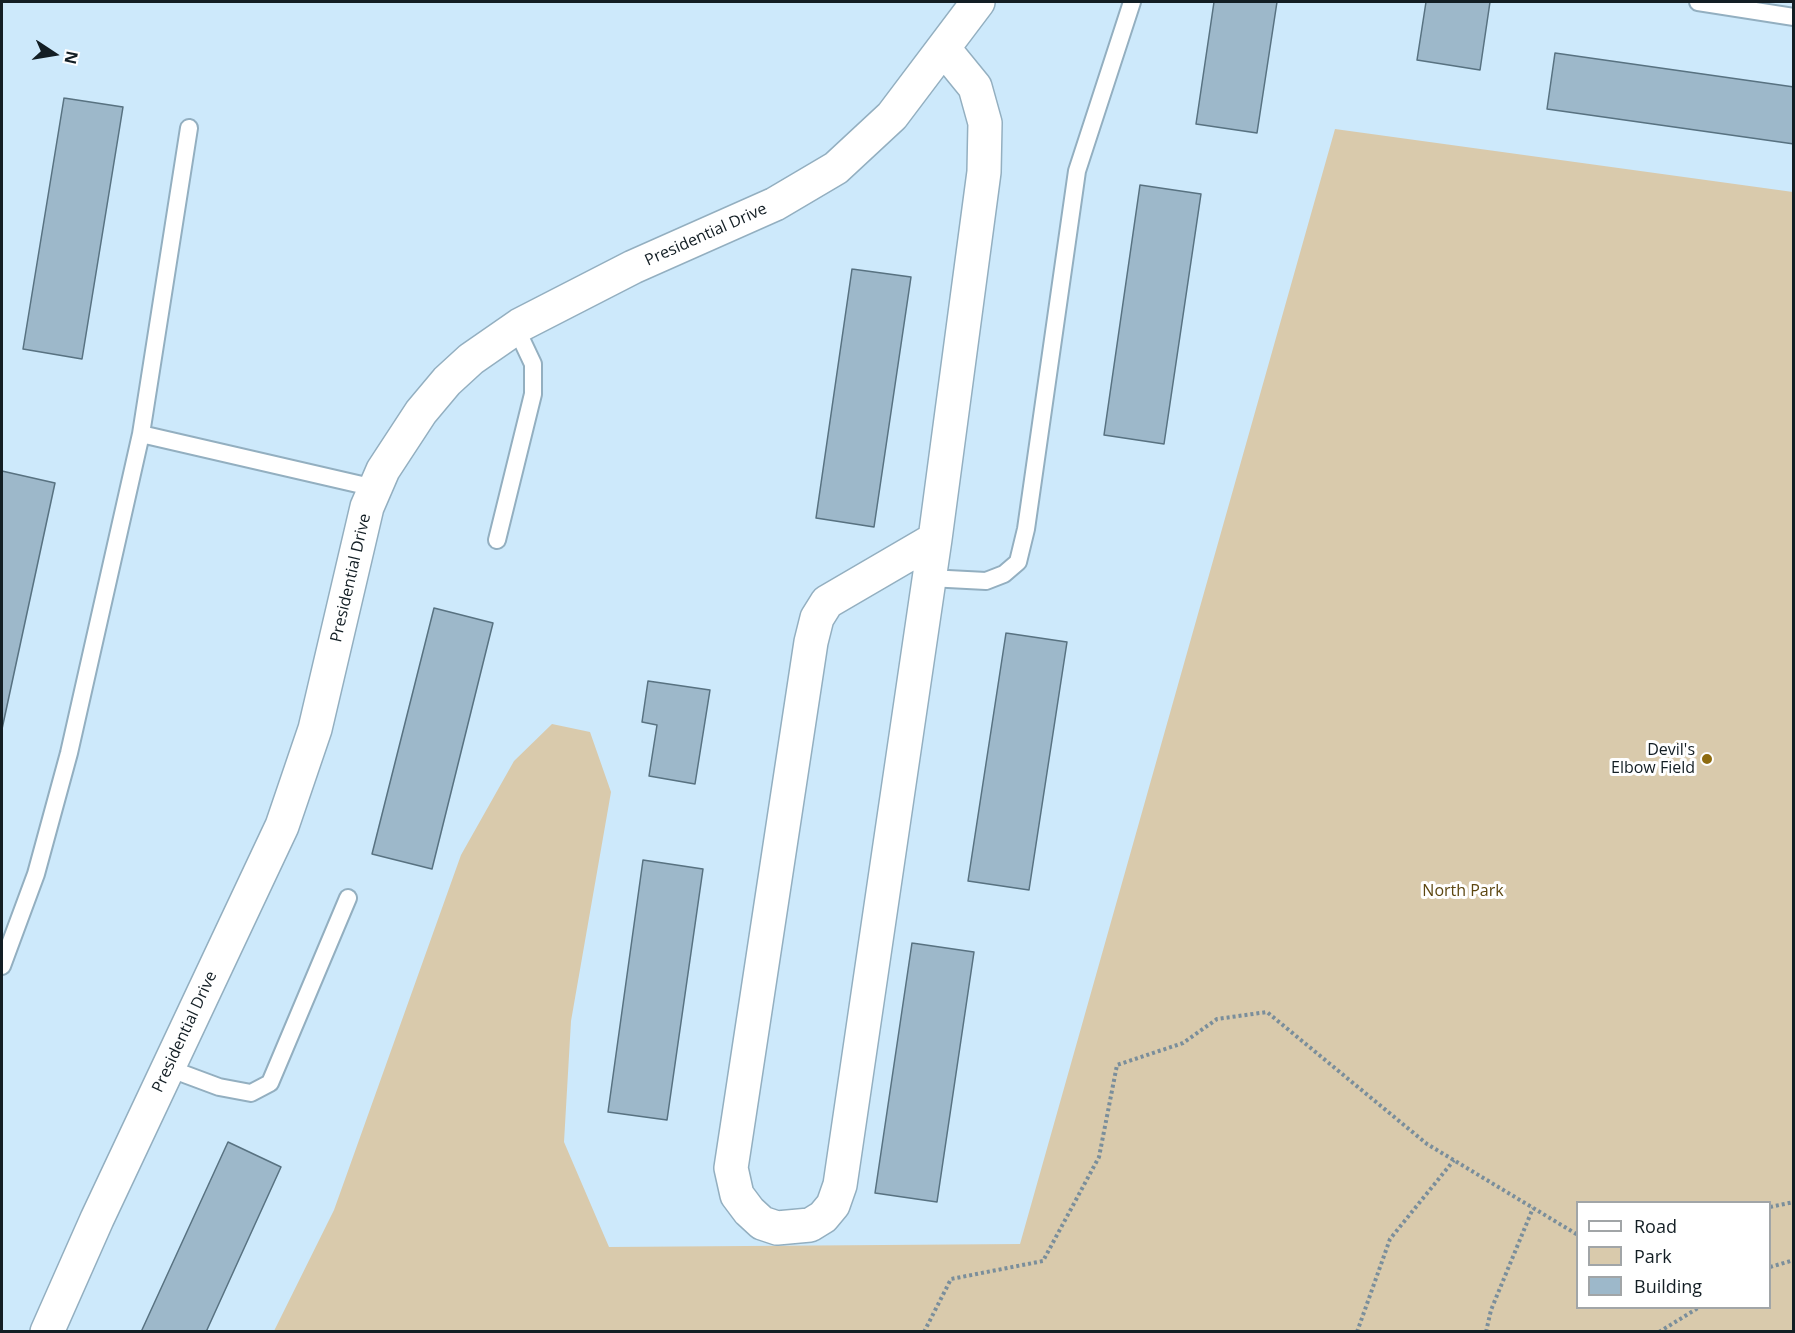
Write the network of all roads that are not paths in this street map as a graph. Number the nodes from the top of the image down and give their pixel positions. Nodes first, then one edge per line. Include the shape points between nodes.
1 (978, 2) edge
2 (1132, 2) edge
3 (1698, 2) edge
4 (1794, 17) edge
5 (944, 49) junction
6 (189, 128) dead end
7 (516, 328) junction
8 (141, 434) junction
9 (375, 488) junction
10 (935, 539) junction
11 (497, 540) dead end
12 (929, 578) junction
13 (348, 897) dead end
14 (2, 966) edge
15 (168, 1068) junction
16 (47, 1332) edge

1 - 5 street, Presidential Drive
2 - 12 lane via 1077,171 1018,562 1004,574 986,581
3 - 4 lane
5 - 7 street, Presidential Drive via 892,116 836,168 775,204 633,267
5 - 10 street via 975,87 985,133 984,172
6 - 8 lane
7 - 9 street, Presidential Drive via 447,381 400,441
7 - 11 lane via 533,364 533,394
8 - 9 lane
8 - 14 lane via 69,753 36,874
9 - 15 street, Presidential Drive via 354,554 315,729 282,826
10 - 12 street
10 - 12 street via 827,602 817,618 811,642 731,1168 737,1195 762,1223 777,1228 810,1225 824,1217 840,1185
13 - 15 lane via 270,1083 251,1093 219,1087
15 - 16 street, Presidential Drive

